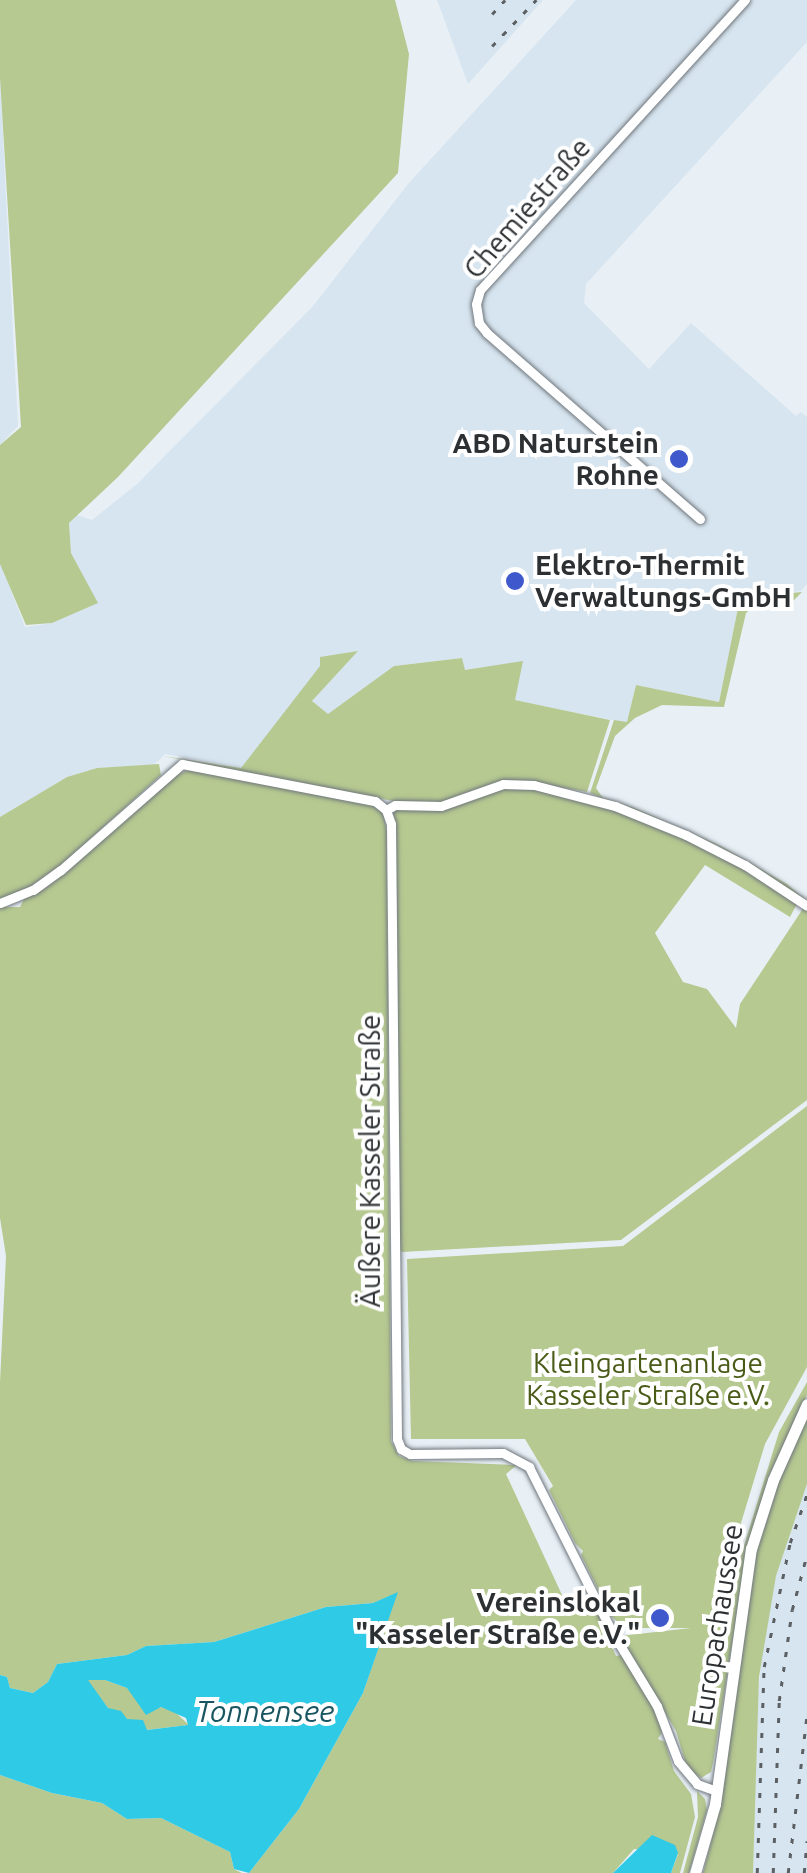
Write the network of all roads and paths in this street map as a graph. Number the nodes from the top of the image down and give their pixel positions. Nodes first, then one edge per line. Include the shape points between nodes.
1 (746, 0) edge
2 (700, 519) dead end
3 (386, 810) junction
4 (0, 903) edge
5 (807, 906) edge
6 (807, 1404) edge
7 (716, 1792) junction
8 (698, 1869) edge

1 - 2 street, Chemiestraße via 491,278 476,304 487,333
3 - 4 street via 375,801 182,764 61,870
3 - 5 street via 441,806 504,784 534,785 615,806 686,835
3 - 7 street, Äußere Kasseler Straße via 396,1439 410,1454 502,1453 529,1467 656,1706 678,1762 696,1784
6 - 7 main road, Europachaussee via 772,1480 746,1572
7 - 8 main road, Europachaussee

